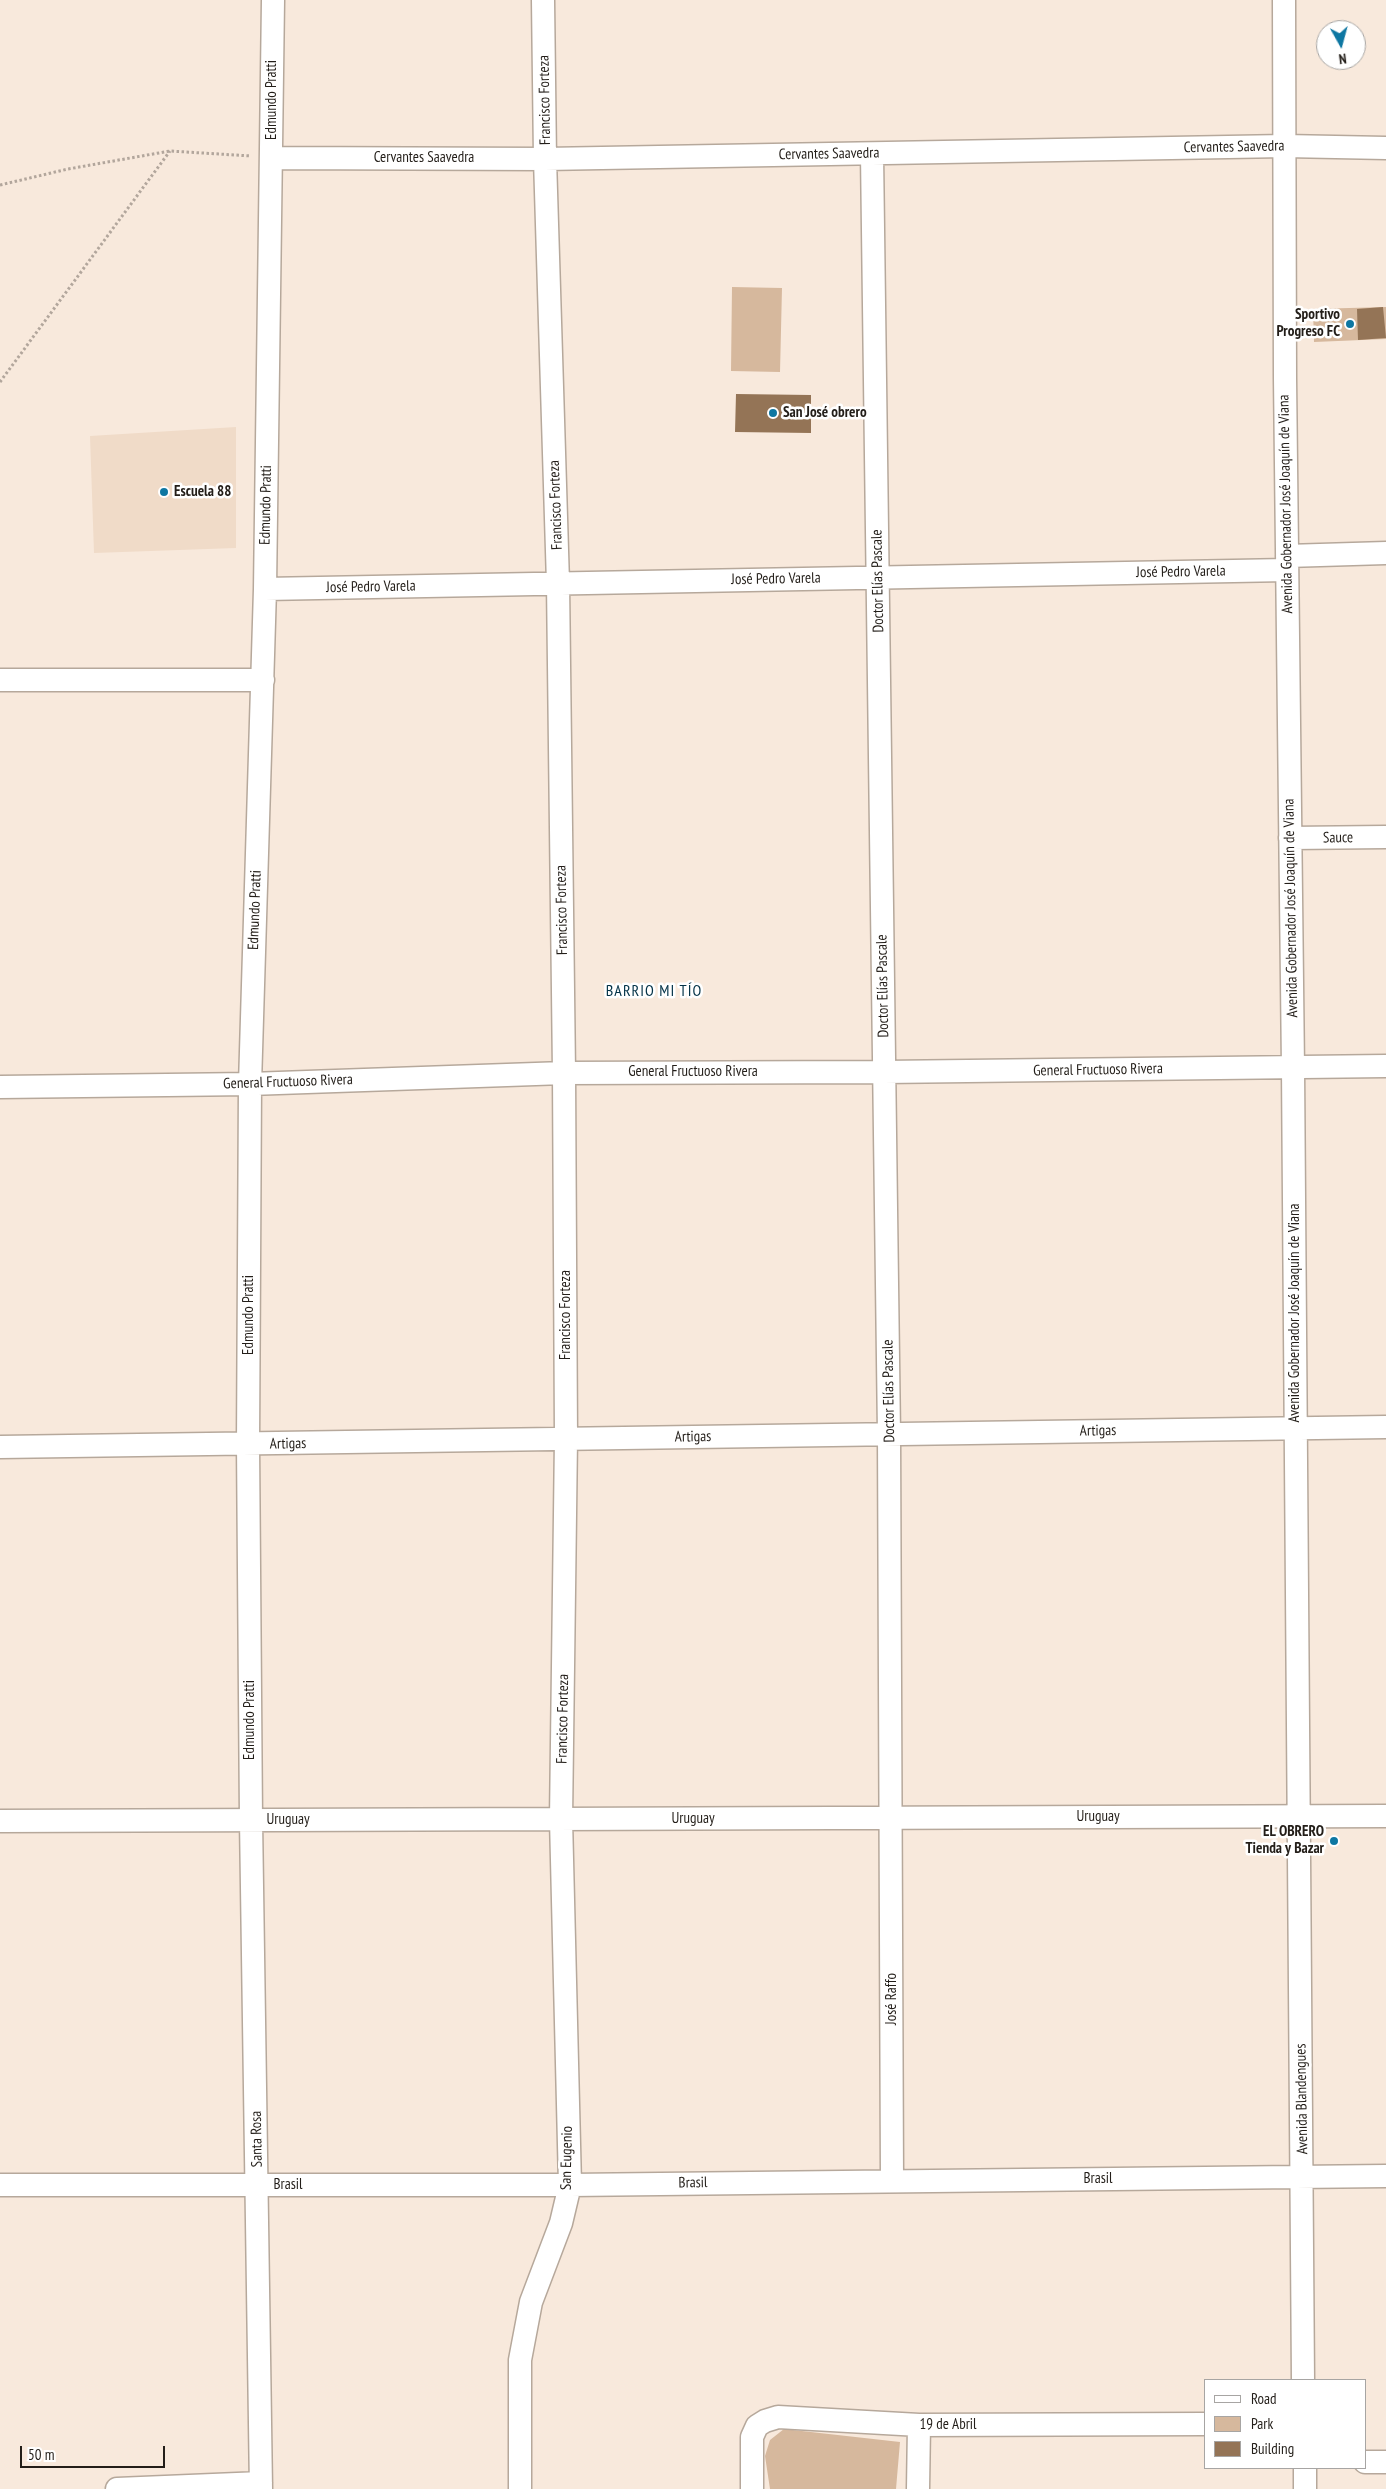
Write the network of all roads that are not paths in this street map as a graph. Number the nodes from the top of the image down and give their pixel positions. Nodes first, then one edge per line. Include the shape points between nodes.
1 (273, 0) edge
2 (543, 0) edge
3 (1284, 0) edge
4 (1285, 146) junction
5 (1386, 148) edge
6 (872, 154) junction
7 (272, 158) junction
8 (545, 158) junction
9 (1386, 553) edge
10 (1287, 563) junction
11 (878, 577) junction
12 (558, 583) junction
13 (265, 589) junction
14 (0, 680) edge
15 (262, 680) junction
16 (1386, 837) edge
17 (1290, 838) junction
18 (1386, 1066) edge
19 (1293, 1068) junction
20 (884, 1072) junction
21 (564, 1073) junction
22 (250, 1084) junction
23 (0, 1087) edge
24 (1386, 1427) edge
25 (1296, 1429) junction
26 (889, 1434) junction
27 (566, 1438) junction
28 (248, 1444) junction
29 (0, 1446) edge
30 (1386, 1816) edge
31 (1299, 1817) junction
32 (891, 1818) junction
33 (561, 1819) junction
34 (251, 1820) junction
35 (0, 1821) edge
36 (1386, 2176) edge
37 (1303, 2178) junction
38 (892, 2180) junction
39 (570, 2184) junction
40 (0, 2185) edge
41 (258, 2185) junction
42 (1303, 2379) edge
43 (1204, 2424) edge
44 (919, 2425) junction
45 (1366, 2462) edge
46 (1386, 2462) edge
47 (1305, 2469) edge
48 (261, 2486) edge
49 (117, 2489) edge
50 (520, 2489) edge
51 (752, 2489) edge
52 (918, 2489) edge
53 (1305, 2489) edge

1 - 7 street, Edmundo Pratti
2 - 8 street, Francisco Forteza
3 - 4 street, Avenida Gobernador José Joaquín de Viana
4 - 5 street, Cervantes Saavedra
4 - 6 street, Cervantes Saavedra
4 - 10 street, Avenida Gobernador José Joaquín de Viana
6 - 8 street, Cervantes Saavedra
6 - 11 street, Doctor Elías Pascale
7 - 8 street, Cervantes Saavedra
7 - 13 street, Edmundo Pratti
8 - 12 street, Francisco Forteza
9 - 10 street, José Pedro Varela
10 - 11 street, José Pedro Varela
10 - 17 street, Avenida Gobernador José Joaquín de Viana
11 - 12 street, José Pedro Varela
11 - 20 street, Doctor Elías Pascale
12 - 13 street, José Pedro Varela
12 - 21 street, Francisco Forteza
13 - 15 street, Edmundo Pratti
14 - 15 street
15 - 22 street, Edmundo Pratti
16 - 17 street, Sauce
17 - 19 street, Avenida Gobernador José Joaquín de Viana
18 - 19 street, General Fructuoso Rivera
19 - 20 street, General Fructuoso Rivera
19 - 25 street, Avenida Gobernador José Joaquín de Viana
20 - 21 street, General Fructuoso Rivera
20 - 26 street, Doctor Elías Pascale
21 - 22 street, General Fructuoso Rivera
21 - 27 street, Francisco Forteza
22 - 23 street, General Fructuoso Rivera
22 - 28 street, Edmundo Pratti
24 - 25 street, Artigas
25 - 26 street, Artigas
25 - 31 street, Avenida Gobernador José Joaquín de Viana
26 - 27 street, Artigas
26 - 32 street, Doctor Elías Pascale
27 - 28 street, Artigas
27 - 33 street, Francisco Forteza
28 - 29 street, Artigas
28 - 34 street, Edmundo Pratti
30 - 31 street, Uruguay
31 - 32 street, Uruguay
31 - 37 street, Avenida Blandengues
32 - 33 street, Uruguay
32 - 38 street, José Raffo
33 - 34 street, Uruguay
33 - 39 street, San Eugenio
34 - 35 street, Uruguay
34 - 41 street, Santa Rosa
36 - 37 street, Brasil
37 - 38 street, Brasil
37 - 42 street, Avenida Blandengues
38 - 39 street, Brasil
39 - 41 street, Brasil
39 - 50 street, San Eugenio via 561,2223 531,2302 520,2360
40 - 41 street, Brasil
41 - 48 street, Santa Rosa
43 - 44 street, 19 de Abril
44 - 51 street, 19 de Abril via 778,2417 766,2421 757,2426 752,2437
44 - 52 street
45 - 46 street
47 - 53 street
48 - 49 street

